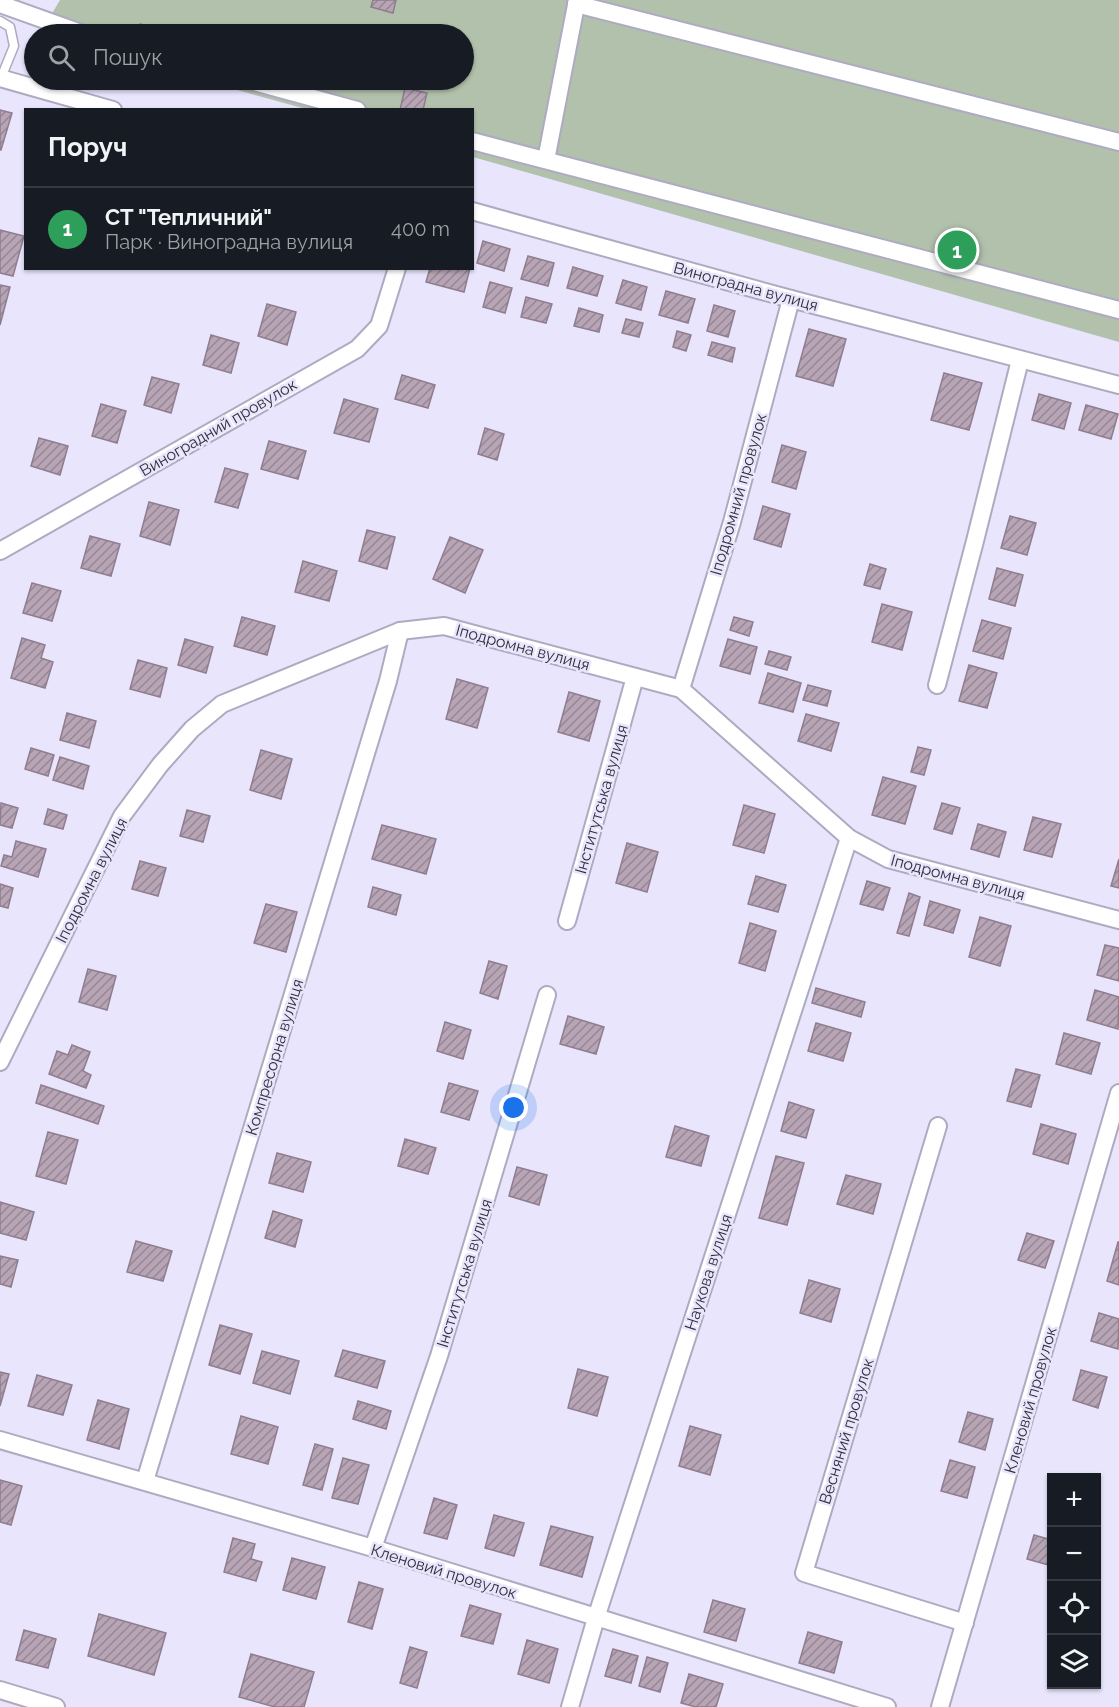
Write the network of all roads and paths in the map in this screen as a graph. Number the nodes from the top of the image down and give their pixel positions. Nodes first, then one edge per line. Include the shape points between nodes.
1 (576, 2) edge
2 (0, 4) edge
3 (0, 21) edge
4 (56, 24) edge
5 (1, 78) edge
6 (24, 85) edge
7 (43, 90) edge
8 (284, 90) edge
9 (106, 108) edge
10 (350, 108) edge
11 (474, 142) edge
12 (1119, 142) edge
13 (546, 160) junction
14 (474, 212) edge
15 (396, 270) edge
16 (791, 299) junction
17 (1119, 310) edge
18 (1020, 360) junction
19 (1119, 385) edge
20 (0, 551) edge
21 (400, 632) junction
22 (635, 677) junction
23 (938, 685) dead end
24 (681, 689) junction
25 (849, 838) junction
26 (1119, 920) edge
27 (567, 921) dead end
28 (547, 995) dead end
29 (0, 1062) edge
30 (1119, 1094) edge
31 (938, 1126) dead end
32 (0, 1440) edge
33 (145, 1481) junction
34 (373, 1548) junction
35 (596, 1618) junction
36 (965, 1623) junction
37 (0, 1690) edge
38 (56, 1707) edge
39 (570, 1707) edge
40 (887, 1707) edge
41 (940, 1707) edge

1 - 12 street
1 - 13 street
2 - 4 street
3 - 5 lane via 10,27 14,46
5 - 6 street
7 - 9 street
8 - 10 street
11 - 13 street
13 - 17 street
14 - 16 street, Виноградна вулиця
15 - 20 street, Виноградний провулок via 379,326 357,349
16 - 18 street, Виноградна вулиця
16 - 24 street, Іподромний провулок via 732,522
18 - 19 street, Виноградна вулиця
18 - 23 street
21 - 22 street, Іподромна вулиця via 444,626
21 - 29 street, Іподромна вулиця via 222,704 192,729 122,816
21 - 33 street, Компресорна вулиця
22 - 24 street, Іподромна вулиця
22 - 27 street, Інститутська вулиця
24 - 25 street, Іподромна вулиця
25 - 26 street, Іподромна вулиця via 888,859
25 - 35 street, Наукова вулиця
28 - 34 street, Інститутська вулиця via 439,1356
30 - 36 street, Кленовий провулок
31 - 36 street, Весняний провулок via 804,1573
32 - 33 street, Кленовий провулок
33 - 34 street, Кленовий провулок
34 - 35 street, Кленовий провулок
35 - 39 street, Наукова вулиця
35 - 40 street, Кленовий провулок
36 - 41 street, Кленовий провулок
37 - 38 street

